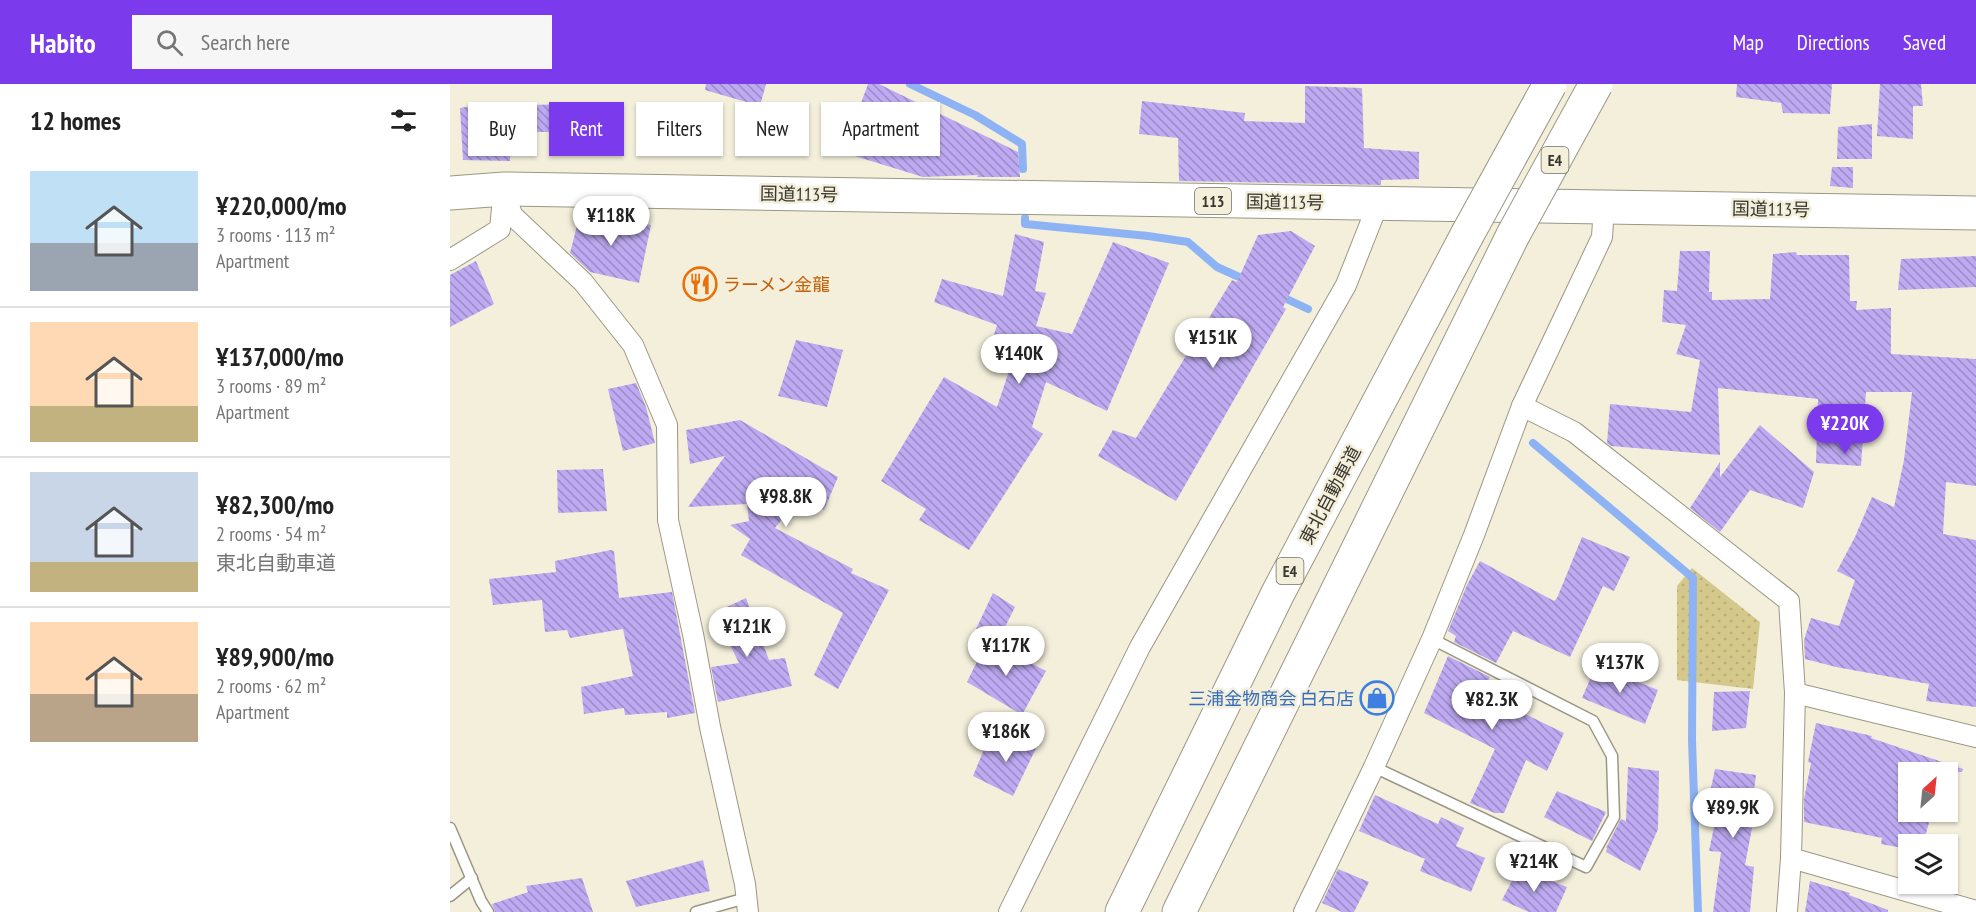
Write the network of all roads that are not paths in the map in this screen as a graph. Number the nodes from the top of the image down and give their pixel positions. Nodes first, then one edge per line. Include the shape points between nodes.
1 (1550, 84) edge
2 (1596, 84) edge
3 (504, 189) junction
4 (450, 193) edge
5 (1378, 204) junction
6 (1973, 205) edge
7 (1604, 206) junction
8 (450, 260) edge
9 (1522, 406) junction
10 (1432, 639) junction
11 (1795, 693) junction
12 (1976, 737) edge
13 (1374, 767) junction
14 (450, 828) edge
15 (1791, 858) junction
16 (472, 878) junction
17 (450, 896) edge
18 (747, 905) edge
19 (1976, 911) edge
20 (488, 912) edge
21 (696, 912) edge
22 (1009, 912) edge
23 (1122, 912) edge
24 (1179, 912) edge
25 (1304, 912) edge
26 (1786, 912) edge

1 - 23 highway, 東北自動車道 / E4, bridge via 1278,593
2 - 24 highway, E4, bridge via 1513,235
3 - 4 highway, 国道113号 / 113
3 - 5 highway, 国道113号 / 113
3 - 8 street via 500,229
3 - 18 street via 512,215 583,282 633,345 667,425 668,520
5 - 7 highway, 国道113号 / 113
5 - 22 street via 1346,285 1140,647
6 - 7 highway, 国道113号 / 113
7 - 9 street via 1602,237
9 - 10 street
9 - 11 street via 1574,432 1789,601
10 - 13 street
10 - 13 lane via 1593,721 1612,756 1614,817 1586,867
11 - 12 street
11 - 15 street
13 - 25 street
14 - 16 lane
15 - 19 street
15 - 26 street
16 - 17 lane
16 - 20 lane
18 - 21 lane

